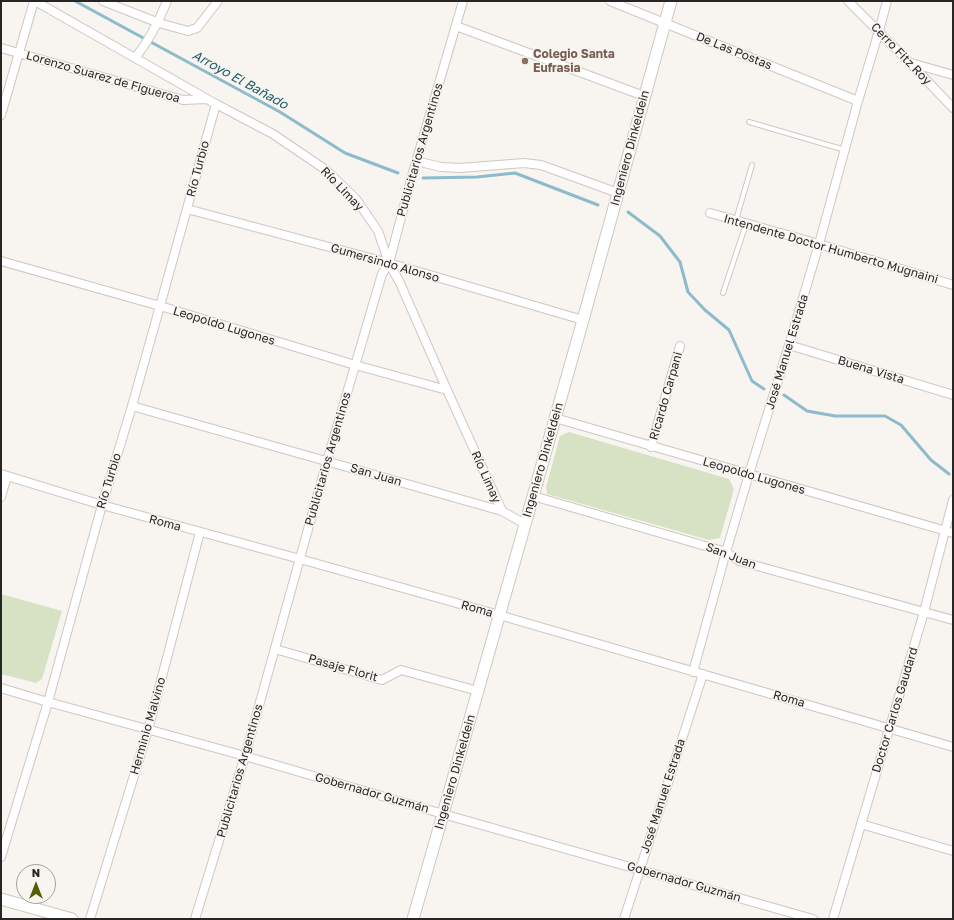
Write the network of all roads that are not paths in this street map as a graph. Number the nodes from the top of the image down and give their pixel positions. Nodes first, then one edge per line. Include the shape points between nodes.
1 (34, 1) edge
2 (103, 1) edge
3 (167, 1) edge
4 (218, 1) edge
5 (463, 1) edge
6 (610, 1) edge
7 (671, 1) edge
8 (848, 1) edge
9 (887, 1) edge
10 (159, 23) junction
11 (664, 23) junction
12 (456, 26) junction
13 (879, 32) junction
14 (1, 48) edge
15 (19, 53) junction
16 (135, 58) junction
17 (910, 63) junction
18 (953, 75) edge
19 (644, 96) junction
20 (206, 99) junction
21 (858, 101) junction
22 (216, 104) junction
23 (953, 108) edge
24 (1, 115) edge
25 (749, 122) dead end
26 (845, 150) junction
27 (416, 161) junction
28 (752, 165) dead end
29 (618, 193) junction
30 (187, 209) junction
31 (710, 213) dead end
32 (735, 221) junction
33 (746, 224) junction
34 (819, 244) junction
35 (1, 261) edge
36 (389, 263) junction
37 (953, 285) edge
38 (723, 293) dead end
39 (160, 306) junction
40 (583, 320) junction
41 (789, 345) junction
42 (680, 346) dead end
43 (355, 365) junction
44 (447, 390) junction
45 (953, 395) edge
46 (132, 406) junction
47 (555, 418) junction
48 (651, 446) junction
49 (327, 461) junction
50 (749, 474) junction
51 (4, 475) edge
52 (533, 496) junction
53 (1, 497) edge
54 (953, 500) edge
55 (102, 505) junction
56 (502, 511) junction
57 (525, 524) junction
58 (200, 532) junction
59 (949, 532) edge
60 (726, 552) junction
61 (300, 559) junction
62 (924, 612) junction
63 (499, 615) junction
64 (953, 620) edge
65 (275, 649) junction
66 (693, 672) junction
67 (703, 674) junction
68 (1, 688) edge
69 (478, 692) junction
70 (48, 702) junction
71 (889, 729) junction
72 (148, 730) junction
73 (953, 747) edge
74 (245, 756) junction
75 (443, 814) junction
76 (861, 824) junction
77 (953, 851) edge
78 (1, 857) edge
79 (639, 870) junction
80 (1, 899) edge
81 (72, 919) edge
82 (90, 919) edge
83 (195, 919) edge
84 (413, 919) edge
85 (624, 919) edge
86 (813, 919) edge
87 (833, 919) edge

1 - 15 street
1 - 16 street, Río Limay
2 - 10 street
3 - 10 street
4 - 10 street via 197,28 188,31
5 - 12 street, Publicitarios Argentinos
6 - 11 street, De Las Postas
7 - 11 main road, Ingeniero Dinkeldein
8 - 13 street, Cerro Fitz Roy
9 - 13 street, José Manuel Estrada
10 - 16 street
11 - 19 main road, Ingeniero Dinkeldein
11 - 21 street, De Las Postas
12 - 19 street
12 - 27 street, Publicitarios Argentinos
13 - 17 street, Cerro Fitz Roy
13 - 21 street, José Manuel Estrada
14 - 15 street, Lorenzo Suarez de Figueroa
15 - 20 street, Lorenzo Suarez de Figueroa via 183,100
15 - 24 street
16 - 20 street, Río Limay
17 - 18 street
17 - 23 street, Cerro Fitz Roy
19 - 29 main road, Ingeniero Dinkeldein
20 - 22 street, Río Limay
21 - 26 street, José Manuel Estrada
22 - 30 street, Río Turbio
22 - 36 street, Río Limay via 273,134 326,170 356,199 378,231
25 - 26 lane
26 - 34 street, José Manuel Estrada
27 - 29 street via 440,167 460,168 524,163 541,165
27 - 36 street, Publicitarios Argentinos
28 - 32 lane
29 - 40 main road, Ingeniero Dinkeldein
30 - 36 street, Gumersindo Alonso
30 - 39 street, Río Turbio
31 - 32 street, Intendente Doctor Humberto Mugnaini
32 - 33 street, Intendente Doctor Humberto Mugnaini
33 - 34 street, Intendente Doctor Humberto Mugnaini
33 - 38 lane
34 - 37 street, Intendente Doctor Humberto Mugnaini
34 - 41 street, José Manuel Estrada
35 - 39 street, Leopoldo Lugones
36 - 40 street, Gumersindo Alonso
36 - 43 street, Publicitarios Argentinos via 382,274
36 - 44 street, Río Limay
39 - 43 street, Leopoldo Lugones
39 - 46 street, Río Turbio
40 - 47 main road, Ingeniero Dinkeldein
41 - 45 street, Buena Vista
41 - 50 street, José Manuel Estrada
42 - 48 street, Ricardo Carpani
43 - 44 street, Leopoldo Lugones
43 - 49 street, Publicitarios Argentinos
44 - 56 street, Río Limay
46 - 49 street, San Juan
46 - 55 street, Río Turbio
47 - 48 street, Leopoldo Lugones
47 - 52 main road, Ingeniero Dinkeldein
48 - 50 street, Leopoldo Lugones
49 - 56 street, San Juan
49 - 61 street, Publicitarios Argentinos
50 - 59 street, Leopoldo Lugones
50 - 60 street, José Manuel Estrada
51 - 53 street
51 - 55 street, Roma
52 - 57 main road, Ingeniero Dinkeldein
52 - 60 street, San Juan
54 - 59 street, Doctor Carlos Gaudard
55 - 58 street, Roma
55 - 70 street, Río Turbio
56 - 57 street, San Juan
57 - 63 main road, Ingeniero Dinkeldein
58 - 61 street, Roma
58 - 72 street, Herminio Malvino
59 - 62 street, Doctor Carlos Gaudard
60 - 62 street, San Juan via 739,561
60 - 66 street, José Manuel Estrada
61 - 63 street, Roma
61 - 65 street, Publicitarios Argentinos
62 - 64 street, San Juan
62 - 71 street, Doctor Carlos Gaudard
63 - 66 street, Roma
63 - 69 main road, Ingeniero Dinkeldein
65 - 69 street, Pasaje Florit via 382,680 401,670
65 - 74 street, Publicitarios Argentinos
66 - 67 street, Roma
67 - 71 street, Roma
67 - 79 street, José Manuel Estrada
68 - 70 street, Gobernador Guzmán
69 - 75 main road, Ingeniero Dinkeldein
70 - 72 street, Gobernador Guzmán
70 - 78 street, Río Turbio
71 - 73 street, Roma
71 - 76 street, Doctor Carlos Gaudard
72 - 74 street, Gobernador Guzmán
72 - 82 street, Herminio Malvino
74 - 75 street, Gobernador Guzmán
74 - 83 street, Publicitarios Argentinos
75 - 79 street, Gobernador Guzmán
75 - 84 main road, Ingeniero Dinkeldein
76 - 77 street
76 - 87 street, Doctor Carlos Gaudard
79 - 85 street, José Manuel Estrada
79 - 86 street, Gobernador Guzmán
80 - 81 main road

